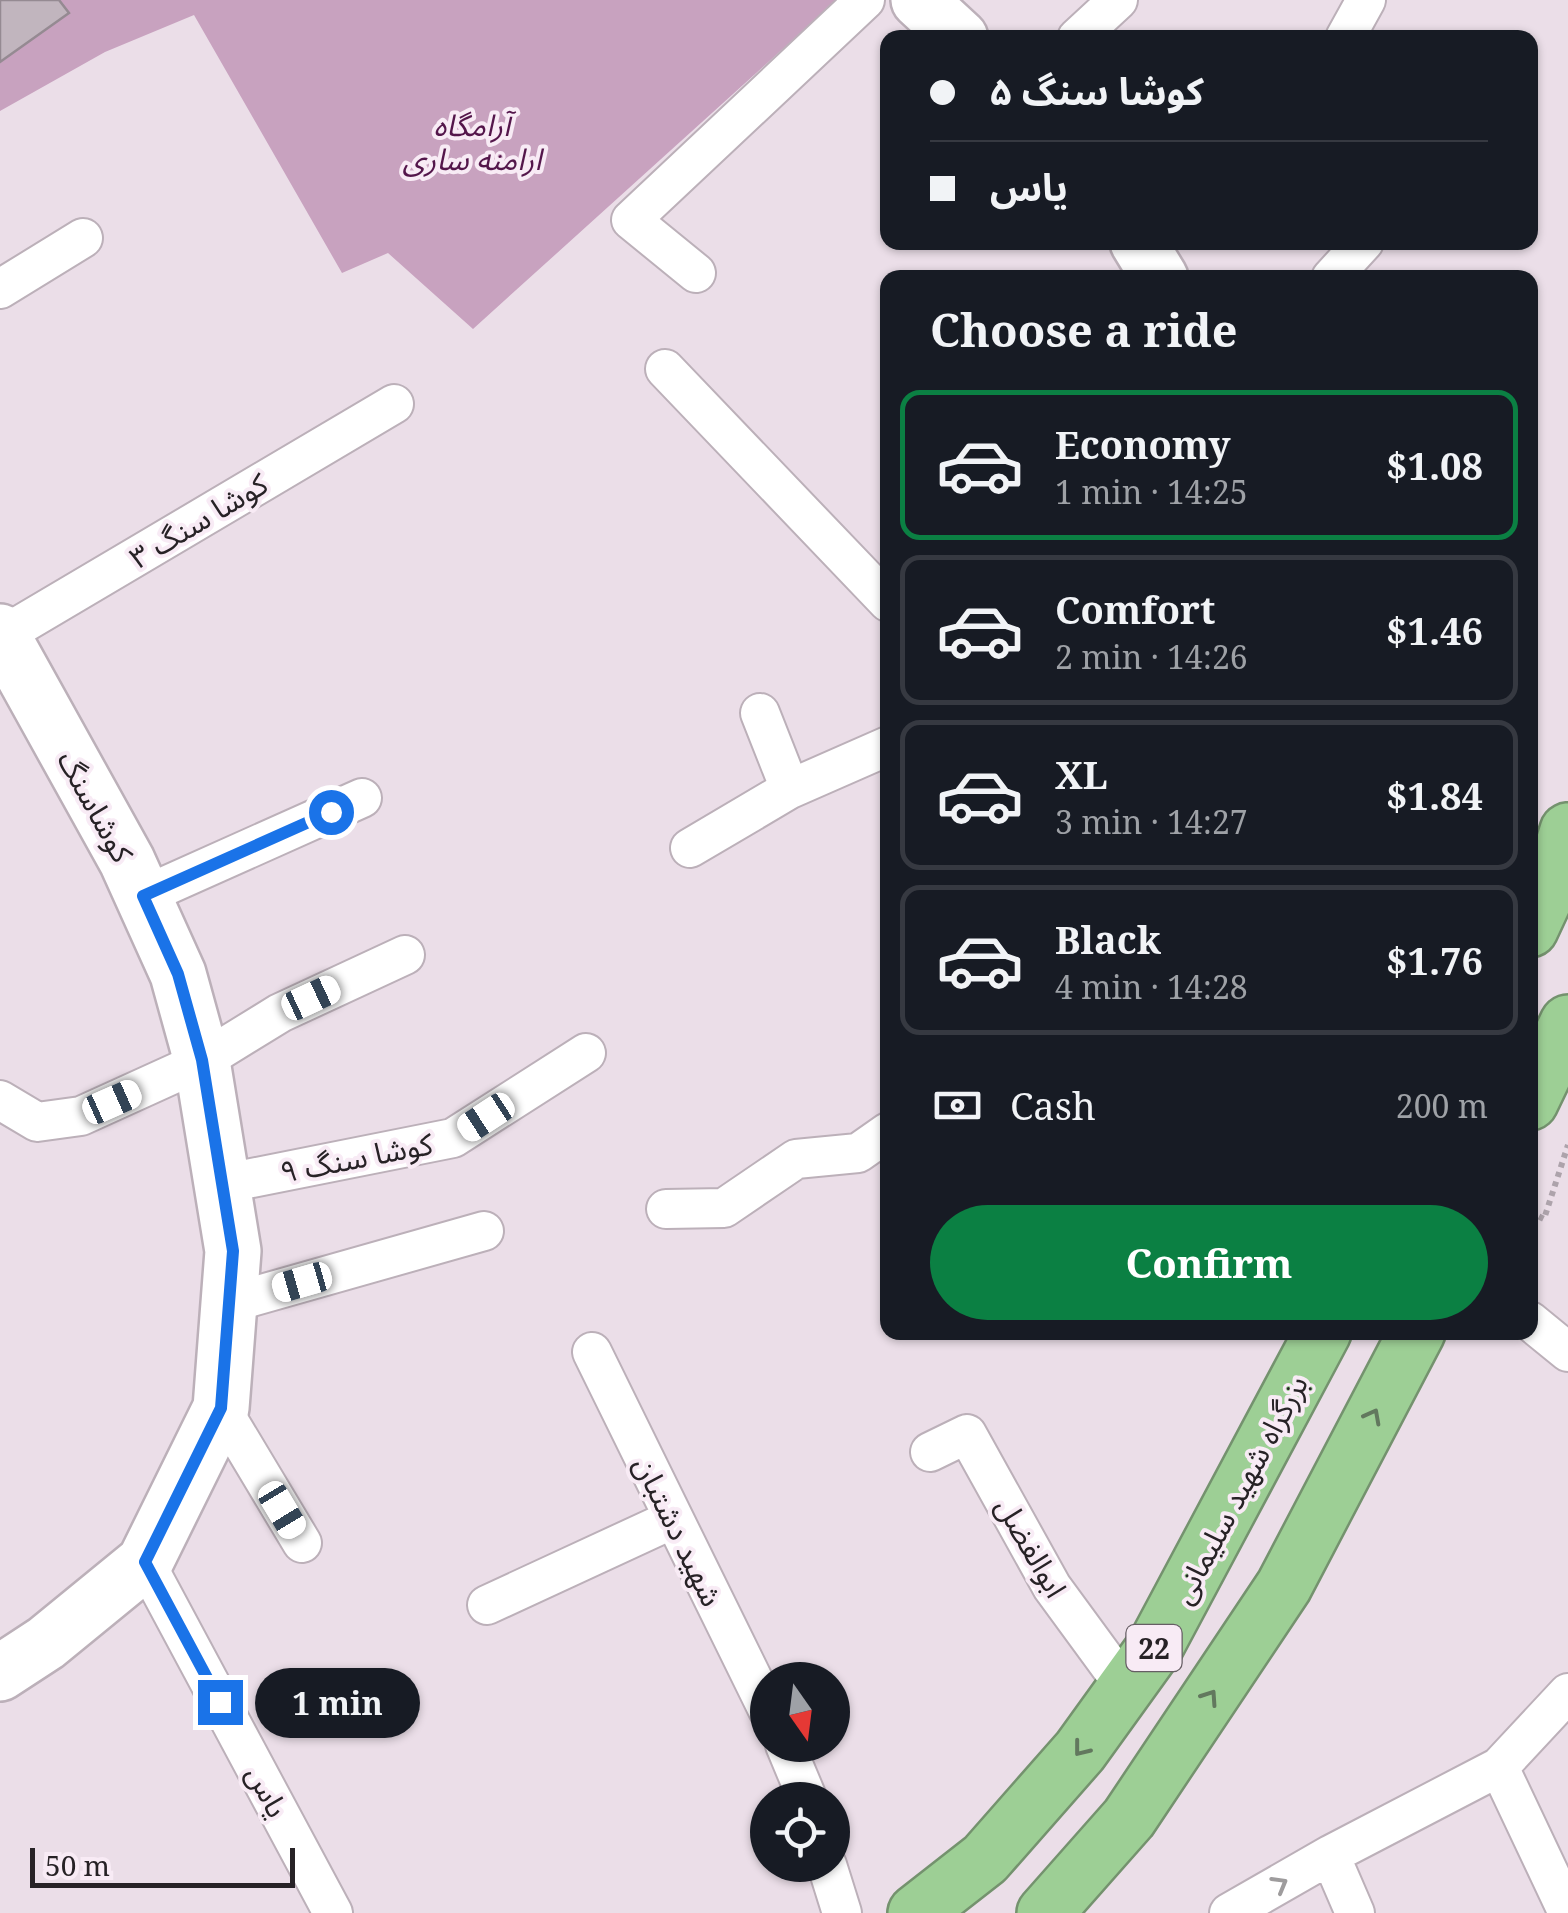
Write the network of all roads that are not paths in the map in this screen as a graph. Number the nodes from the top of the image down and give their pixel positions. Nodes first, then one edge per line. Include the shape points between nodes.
1 (866, 0) edge
2 (919, 0) edge
3 (1118, 0) edge
4 (1366, 0) edge
5 (951, 30) edge
6 (1086, 30) edge
7 (1350, 30) edge
8 (83, 238) dead end
9 (1357, 250) edge
10 (1338, 270) edge
11 (696, 272) dead end
12 (0, 289) edge
13 (665, 369) dead end
14 (394, 404) dead end
15 (880, 594) edge
16 (1, 634) edge
17 (760, 713) dead end
18 (880, 750) edge
19 (790, 789) junction
20 (362, 798) dead end
21 (1568, 831) edge
22 (690, 848) dead end
23 (1538, 884) edge
24 (143, 896) junction
25 (405, 955) dead end
26 (1568, 1023) edge
27 (586, 1053) dead end
28 (202, 1060) junction
29 (1538, 1085) edge
30 (0, 1100) edge
31 (880, 1138) edge
32 (222, 1184) junction
33 (666, 1209) dead end
34 (484, 1231) dead end
35 (230, 1303) junction
36 (1538, 1328) edge
37 (1319, 1340) edge
38 (1413, 1340) edge
39 (592, 1352) dead end
40 (1568, 1352) edge
41 (221, 1408) junction
42 (930, 1452) dead end
43 (672, 1519) junction
44 (302, 1543) dead end
45 (145, 1562) junction
46 (486, 1605) dead end
47 (0, 1673) edge
48 (750, 1674) edge
49 (1126, 1688) junction
50 (1568, 1694) edge
51 (1498, 1767) junction
52 (1330, 1855) junction
53 (832, 1882) edge
54 (334, 1913) edge
55 (842, 1913) edge
56 (916, 1913) edge
57 (1045, 1913) edge
58 (1229, 1913) edge
59 (1355, 1913) edge
60 (1568, 1913) edge

1 - 11 street via 632,220
2 - 5 main road
3 - 6 street
4 - 7 street
8 - 12 street
9 - 10 street
13 - 15 street
14 - 16 street, کوشا سنگ ۳
16 - 24 main road, کوشاسنگ
17 - 19 street
18 - 19 street
19 - 22 street
20 - 24 street
21 - 23 highway
24 - 28 main road, کوشاسنگ via 178,974
25 - 28 street via 280,1013
26 - 29 highway
27 - 32 street, کوشا سنگ ۹ via 453,1138
28 - 30 street via 81,1116 38,1122
28 - 32 main road, کوشاسنگ
31 - 33 street via 858,1153 796,1159 724,1208
32 - 35 main road, کوشاسنگ via 233,1251
34 - 35 street
35 - 41 main road, کوشاسنگ
36 - 40 street
37 - 49 highway, بزرگراه شهید سلیمانی / 22 via 1155,1646
57 -> 38 highway, 22 via 1129,1818 1284,1586
39 - 43 street, شهید دشتبان
41 - 44 street
41 - 45 main road, کوشاسنگ
42 - 49 street, ابوالفضل via 967,1434 1052,1587
43 - 46 street
43 - 48 street, شهید دشتبان
45 - 47 main road
45 - 54 street, یاس
49 -> 56 highway, بزرگراه شهید سلیمانی / 22 via 985,1859
50 - 51 street
51 - 52 street
51 - 60 street
58 -> 52 street
52 - 59 street
53 - 55 street

